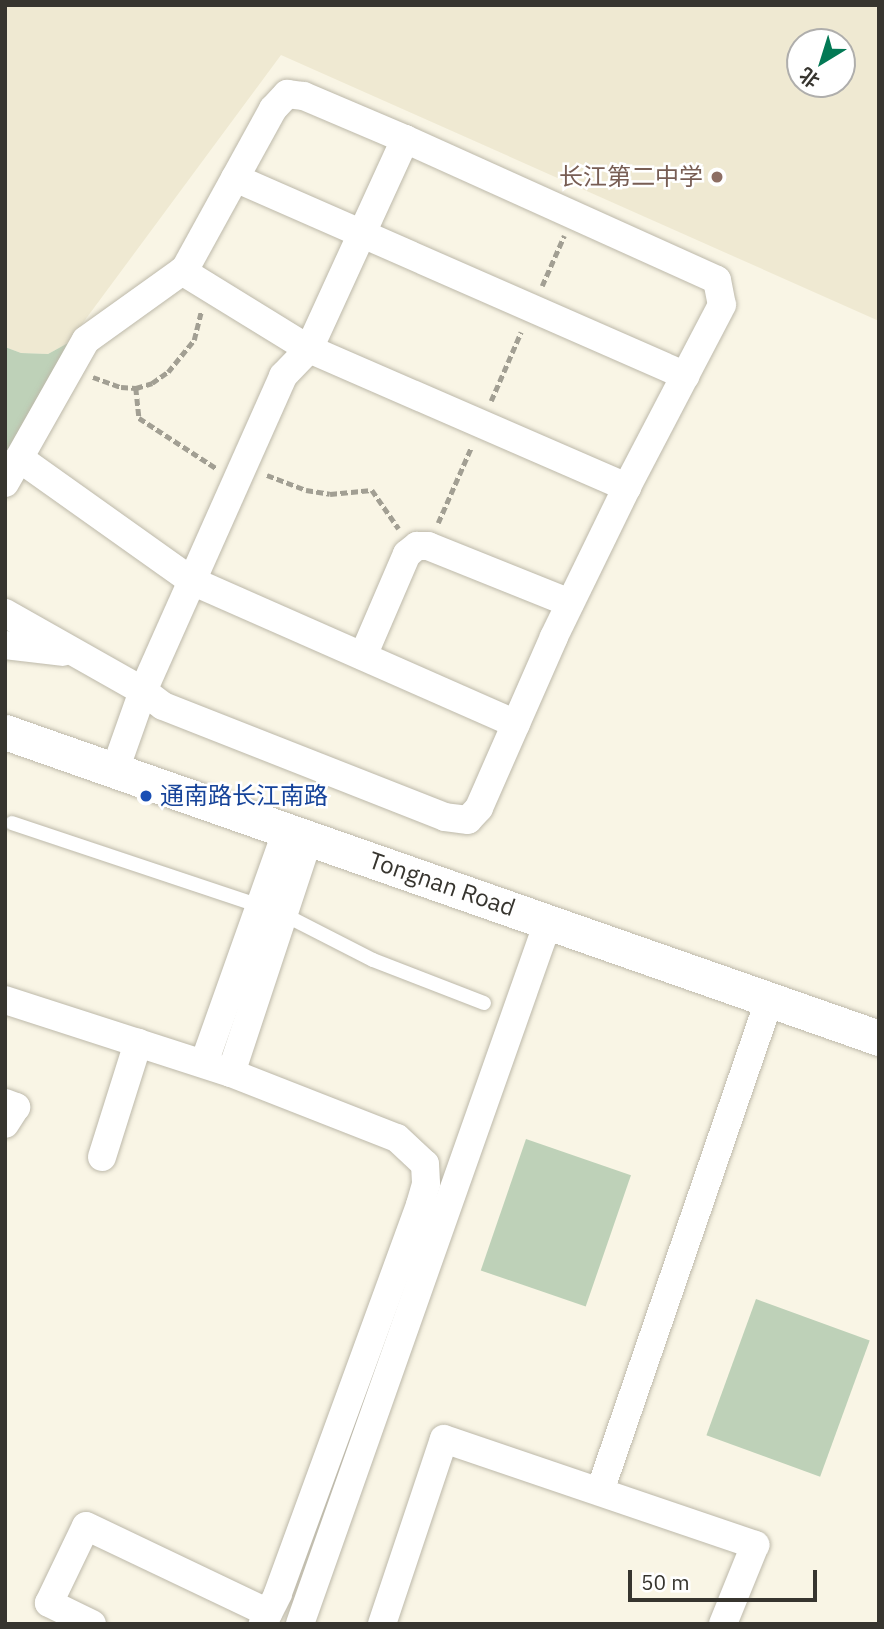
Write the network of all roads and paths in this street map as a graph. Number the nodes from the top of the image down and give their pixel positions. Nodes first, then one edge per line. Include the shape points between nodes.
1 (405, 139) junction
2 (235, 178) junction
3 (574, 215) junction
4 (362, 234) junction
5 (182, 271) junction
6 (208, 286) junction
7 (532, 309) junction
8 (309, 349) junction
9 (71, 368) junction
10 (685, 376) junction
11 (481, 424) junction
12 (19, 458) junction
13 (5, 483) edge
14 (626, 486) junction
15 (428, 546) junction
16 (192, 581) junction
17 (570, 603) junction
18 (5, 613) edge
19 (5, 645) edge
20 (76, 654) junction
21 (363, 656) junction
22 (143, 691) junction
23 (516, 724) junction
24 (5, 732) edge
25 (115, 770) junction
26 (12, 823) dead end
27 (298, 833) junction
28 (272, 910) junction
29 (548, 922) junction
30 (5, 1000) edge
31 (769, 1002) junction
32 (484, 1003) dead end
33 (879, 1038) edge
34 (138, 1042) junction
35 (204, 1063) junction
36 (231, 1073) junction
37 (5, 1103) edge
38 (5, 1124) edge
39 (102, 1157) dead end
40 (600, 1490) junction
41 (265, 1618) edge
42 (92, 1624) edge
43 (300, 1624) edge
44 (382, 1624) edge
45 (723, 1624) edge

1 - 2 street via 304,96 287,94 273,109
1 - 3 street
1 - 4 street
2 - 4 street
2 - 5 street
3 - 7 path
3 - 10 street via 717,280 722,305
4 - 7 street
4 - 8 street
5 - 6 street
5 - 9 street via 86,340
6 - 8 street
6 - 9 path via 194,340 168,372 152,383 121,387
7 - 10 street
7 - 11 path
8 - 11 street
8 - 16 street via 284,376
9 - 12 street
10 - 14 street
11 - 14 street
11 - 15 path
12 - 13 street
12 - 16 street
14 - 17 street
15 - 17 street
15 - 21 street via 417,546 407,554
16 - 21 street
16 - 22 street
17 - 23 street
18 - 20 street
19 - 20 street
20 - 22 street
21 - 23 street
22 - 23 street via 163,706 445,817 468,820 479,808
22 - 25 street
24 - 25 street, Tongnan Road
25 - 27 street, Tongnan Road
26 - 28 lane
27 - 28 street
27 - 29 street, Tongnan Road
28 - 32 lane via 373,960
28 - 35 street
28 - 36 street
29 - 31 street, Tongnan Road
29 - 43 street
30 - 34 street
31 - 33 street, Tongnan Road
31 - 40 street
34 - 35 street
34 - 39 street
35 - 36 street
36 - 41 street via 397,1138 425,1164 420,1205
37 - 38 street via 16,1107
40 - 44 street via 444,1439
40 - 45 street via 755,1545
41 - 42 street via 86,1527 49,1602

